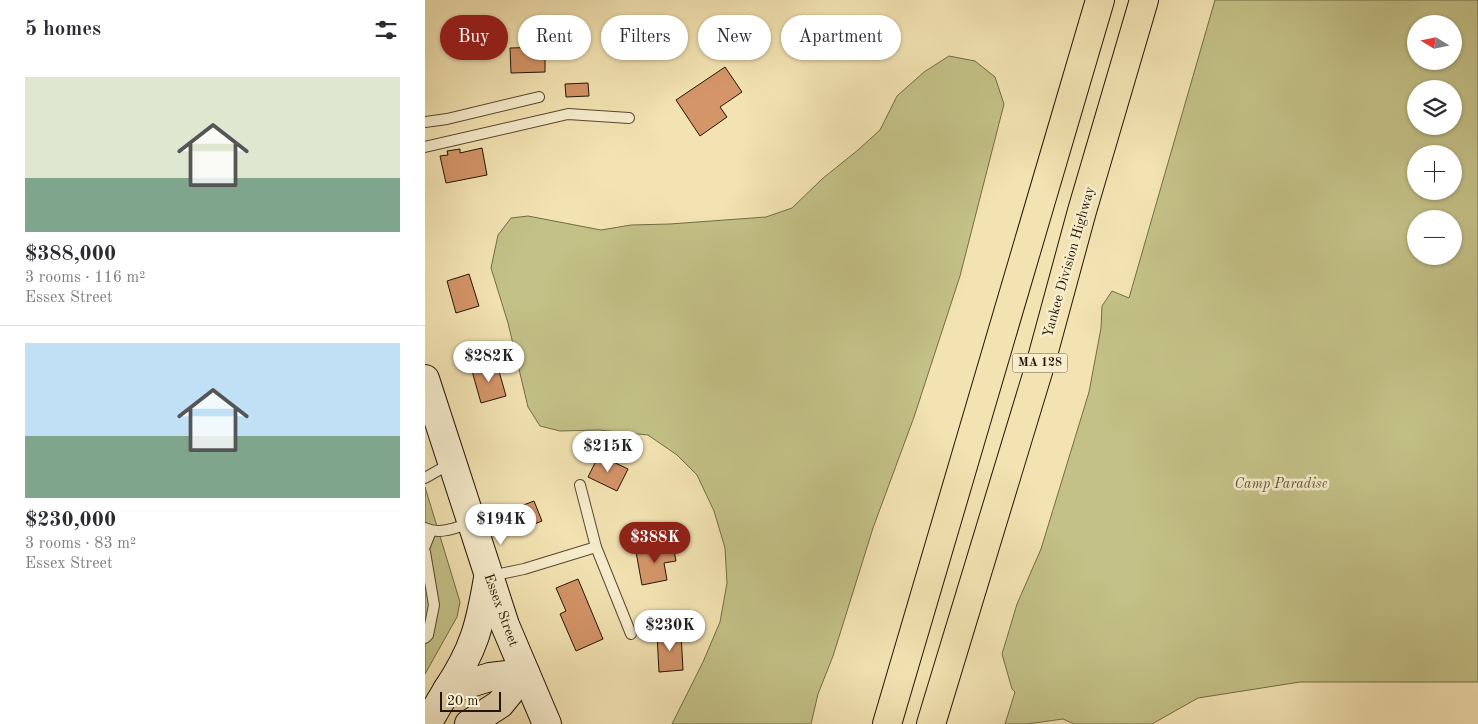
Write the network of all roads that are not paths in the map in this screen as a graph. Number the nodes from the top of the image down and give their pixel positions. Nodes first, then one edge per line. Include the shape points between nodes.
1 (1100, 0) edge
2 (1145, 0) edge
3 (539, 97) dead end
4 (629, 118) dead end
5 (425, 122) edge
6 (425, 147) edge
7 (425, 379) edge
8 (451, 462) junction
9 (425, 478) edge
10 (580, 485) dead end
11 (471, 523) junction
12 (428, 529) edge
13 (425, 546) edge
14 (596, 547) junction
15 (425, 552) edge
16 (426, 567) edge
17 (488, 577) junction
18 (631, 634) dead end
19 (425, 638) edge
20 (525, 673) junction
21 (447, 690) junction
22 (427, 724) edge
23 (469, 724) edge
24 (547, 724) edge
25 (887, 724) edge
26 (931, 724) edge

1 - 25 highway, MA 128
2 - 26 highway, Yankee Division Highway / MA 128 via 1041,362
3 - 5 lane
4 - 6 lane via 568,114
7 - 8 main road, Essex Street
8 - 9 lane
8 - 11 main road, Essex Street
10 - 14 lane
11 - 12 lane via 446,531
11 - 17 main road, Essex Street
12 - 13 lane
14 - 17 lane
14 - 18 lane
15 - 16 lane
16 - 19 lane via 434,605
17 - 20 main road, Essex Street
17 - 21 main road via 475,640
20 - 21 main road via 490,677
20 - 23 main road via 500,704
20 - 24 main road, Essex Street
21 - 22 main road

